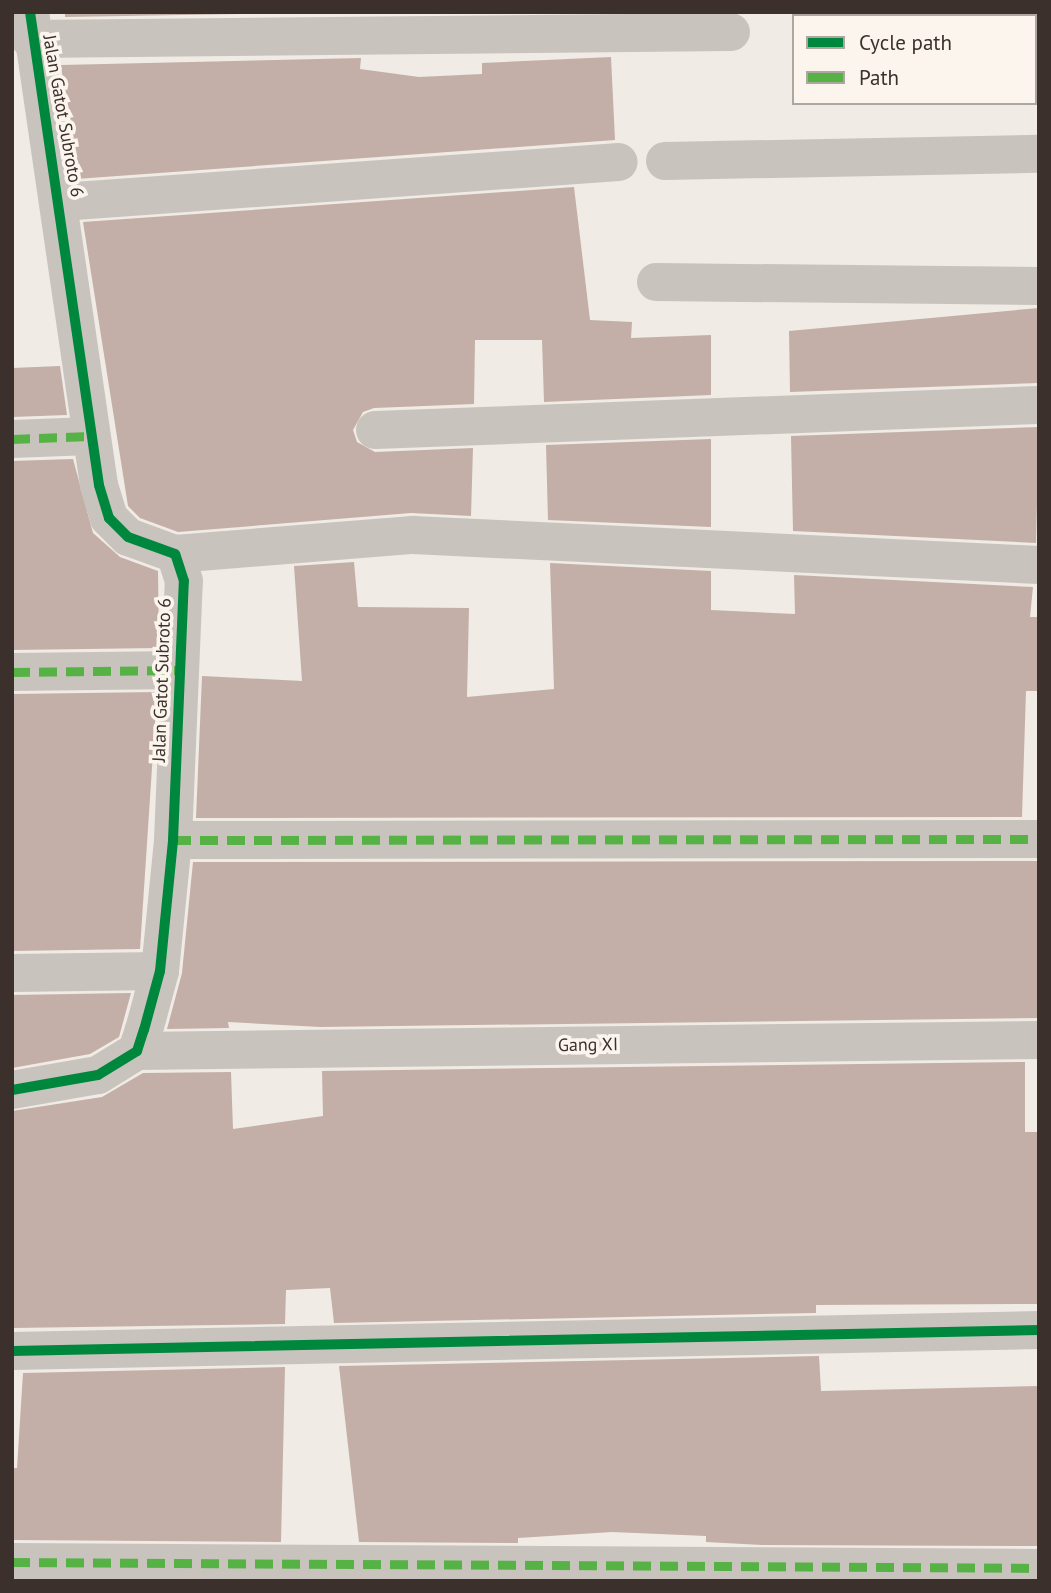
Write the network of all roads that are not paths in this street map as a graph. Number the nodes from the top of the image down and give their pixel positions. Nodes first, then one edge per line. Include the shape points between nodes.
1 (26, 27) edge
2 (731, 32) dead end
3 (1039, 154) edge
4 (665, 160) dead end
5 (619, 162) dead end
6 (61, 202) junction
7 (656, 282) dead end
8 (1039, 286) edge
9 (1039, 405) edge
10 (375, 430) dead end
11 (90, 436) junction
12 (12, 439) edge
13 (175, 554) junction
14 (1039, 565) edge
15 (180, 670) junction
16 (12, 672) edge
17 (1039, 839) edge
18 (173, 840) junction
19 (160, 971) junction
20 (12, 973) edge
21 (1039, 1040) edge
22 (136, 1051) junction
23 (12, 1090) edge
24 (1039, 1330) edge
25 (12, 1352) edge
26 (12, 1562) edge
27 (1039, 1568) edge

1 - 2 street
1 - 6 street, Jalan Gatot Subroto 6
3 - 4 street
5 - 6 street
6 - 11 street, Jalan Gatot Subroto 6
7 - 8 street
9 - 10 street
11 - 12 street
11 - 13 street, Jalan Gatot Subroto 6 via 109,518 128,537
13 - 14 street via 413,535
13 - 15 street, Jalan Gatot Subroto 6 via 184,580
15 - 16 street
15 - 18 street, Jalan Gatot Subroto 6
17 - 18 street
18 - 19 street, Jalan Gatot Subroto 6
19 - 20 street
19 - 22 street, Jalan Gatot Subroto 6
21 - 22 street, Gang XI
22 - 23 street via 98,1075
24 - 25 street
26 - 27 street

